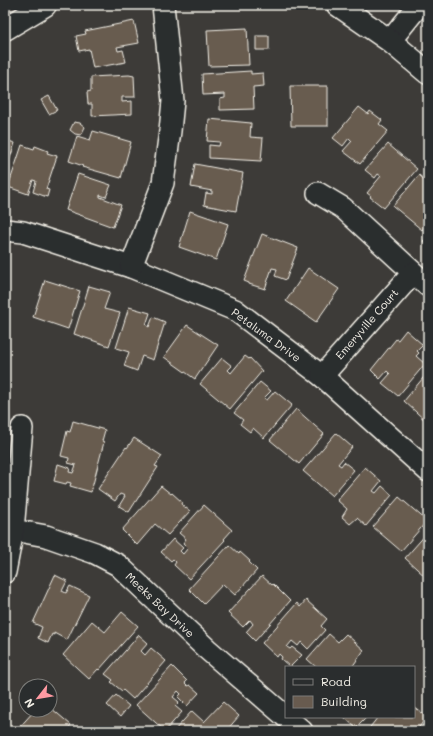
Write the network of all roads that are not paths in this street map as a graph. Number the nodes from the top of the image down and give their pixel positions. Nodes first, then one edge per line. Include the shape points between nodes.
1 (45, 5) edge
2 (163, 5) edge
3 (338, 5) edge
4 (419, 5) edge
5 (5, 28) edge
6 (390, 41) junction
7 (428, 73) edge
8 (318, 193) dead end
9 (5, 230) edge
10 (131, 267) junction
11 (420, 279) edge
12 (322, 376) junction
13 (22, 428) dead end
14 (428, 471) edge
15 (13, 530) junction
16 (5, 572) edge
17 (285, 716) edge
18 (287, 718) edge
19 (302, 731) edge

1 - 5 street
2 - 10 street via 173,101 170,131 163,183
3 - 6 street
4 - 6 street
6 - 7 street
8 - 11 street, Emeryville Court via 343,208
9 - 10 street, Petaluma Drive via 23,232
10 - 12 street, Petaluma Drive via 235,310
11 - 12 street, Emeryville Court
12 - 14 street, Petaluma Drive
13 - 15 street
15 - 16 street
15 - 17 street, Meeks Bay Drive via 46,536 95,553 118,565 207,649
18 - 19 street, Meeks Bay Drive

